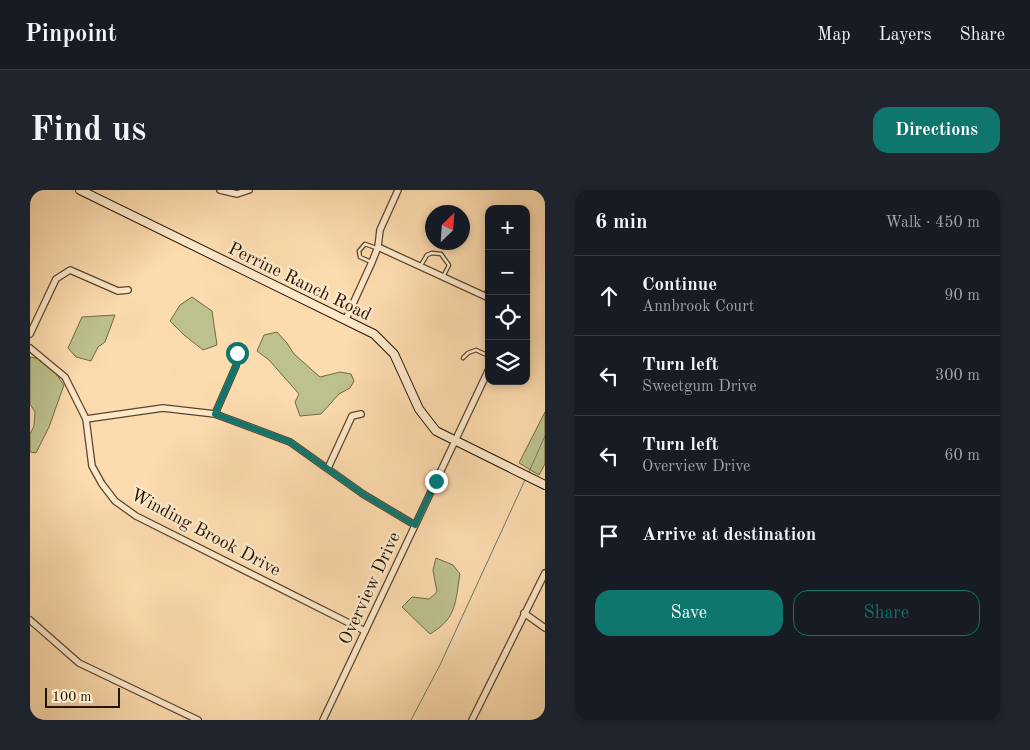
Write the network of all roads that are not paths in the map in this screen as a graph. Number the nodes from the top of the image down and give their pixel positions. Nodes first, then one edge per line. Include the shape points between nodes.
1 (80, 190) edge
2 (220, 190) edge
3 (249, 190) edge
4 (398, 190) edge
5 (378, 248) junction
6 (372, 263) junction
7 (420, 267) junction
8 (443, 277) junction
9 (128, 290) dead end
10 (485, 297) edge
11 (346, 319) junction
12 (30, 334) edge
13 (30, 348) edge
14 (237, 353) dead end
15 (485, 354) edge
16 (463, 358) dead end
17 (485, 378) edge
18 (215, 414) junction
19 (360, 414) dead end
20 (86, 419) junction
21 (456, 442) junction
22 (328, 468) junction
23 (544, 484) edge
24 (415, 525) junction
25 (545, 573) edge
26 (524, 613) junction
27 (30, 620) edge
28 (545, 628) edge
29 (365, 631) junction
30 (190, 718) edge
31 (198, 720) edge
32 (323, 720) edge
33 (472, 720) edge

1 - 11 street, Perrine Ranch Road
2 - 3 street via 237,194
4 - 5 street via 380,230
5 - 6 street
5 - 6 lane via 365,244 359,251 360,258
5 - 7 street
6 - 11 street
7 - 8 street
7 - 8 lane via 427,254 439,254 449,265
8 - 10 street
9 - 12 street via 118,291 70,270 56,279
11 - 21 street, Perrine Ranch Road via 374,334 394,354 419,409 436,431
13 - 20 street, Winding Brook Drive via 65,377
14 - 18 street via 236,366
15 - 16 lane via 476,350
17 - 21 street, Overview Drive
18 - 20 street via 163,408
18 - 22 street via 290,442
19 - 22 street via 352,416
20 - 29 street, Winding Brook Drive via 92,466 115,500 136,516
21 - 23 street, Perrine Ranch Road
21 - 24 street, Overview Drive
22 - 24 street via 363,494
24 - 29 street, Overview Drive
25 - 26 street
26 - 28 street
26 - 33 street
27 - 30 street via 78,663
29 - 32 street, Overview Drive
30 - 31 street

